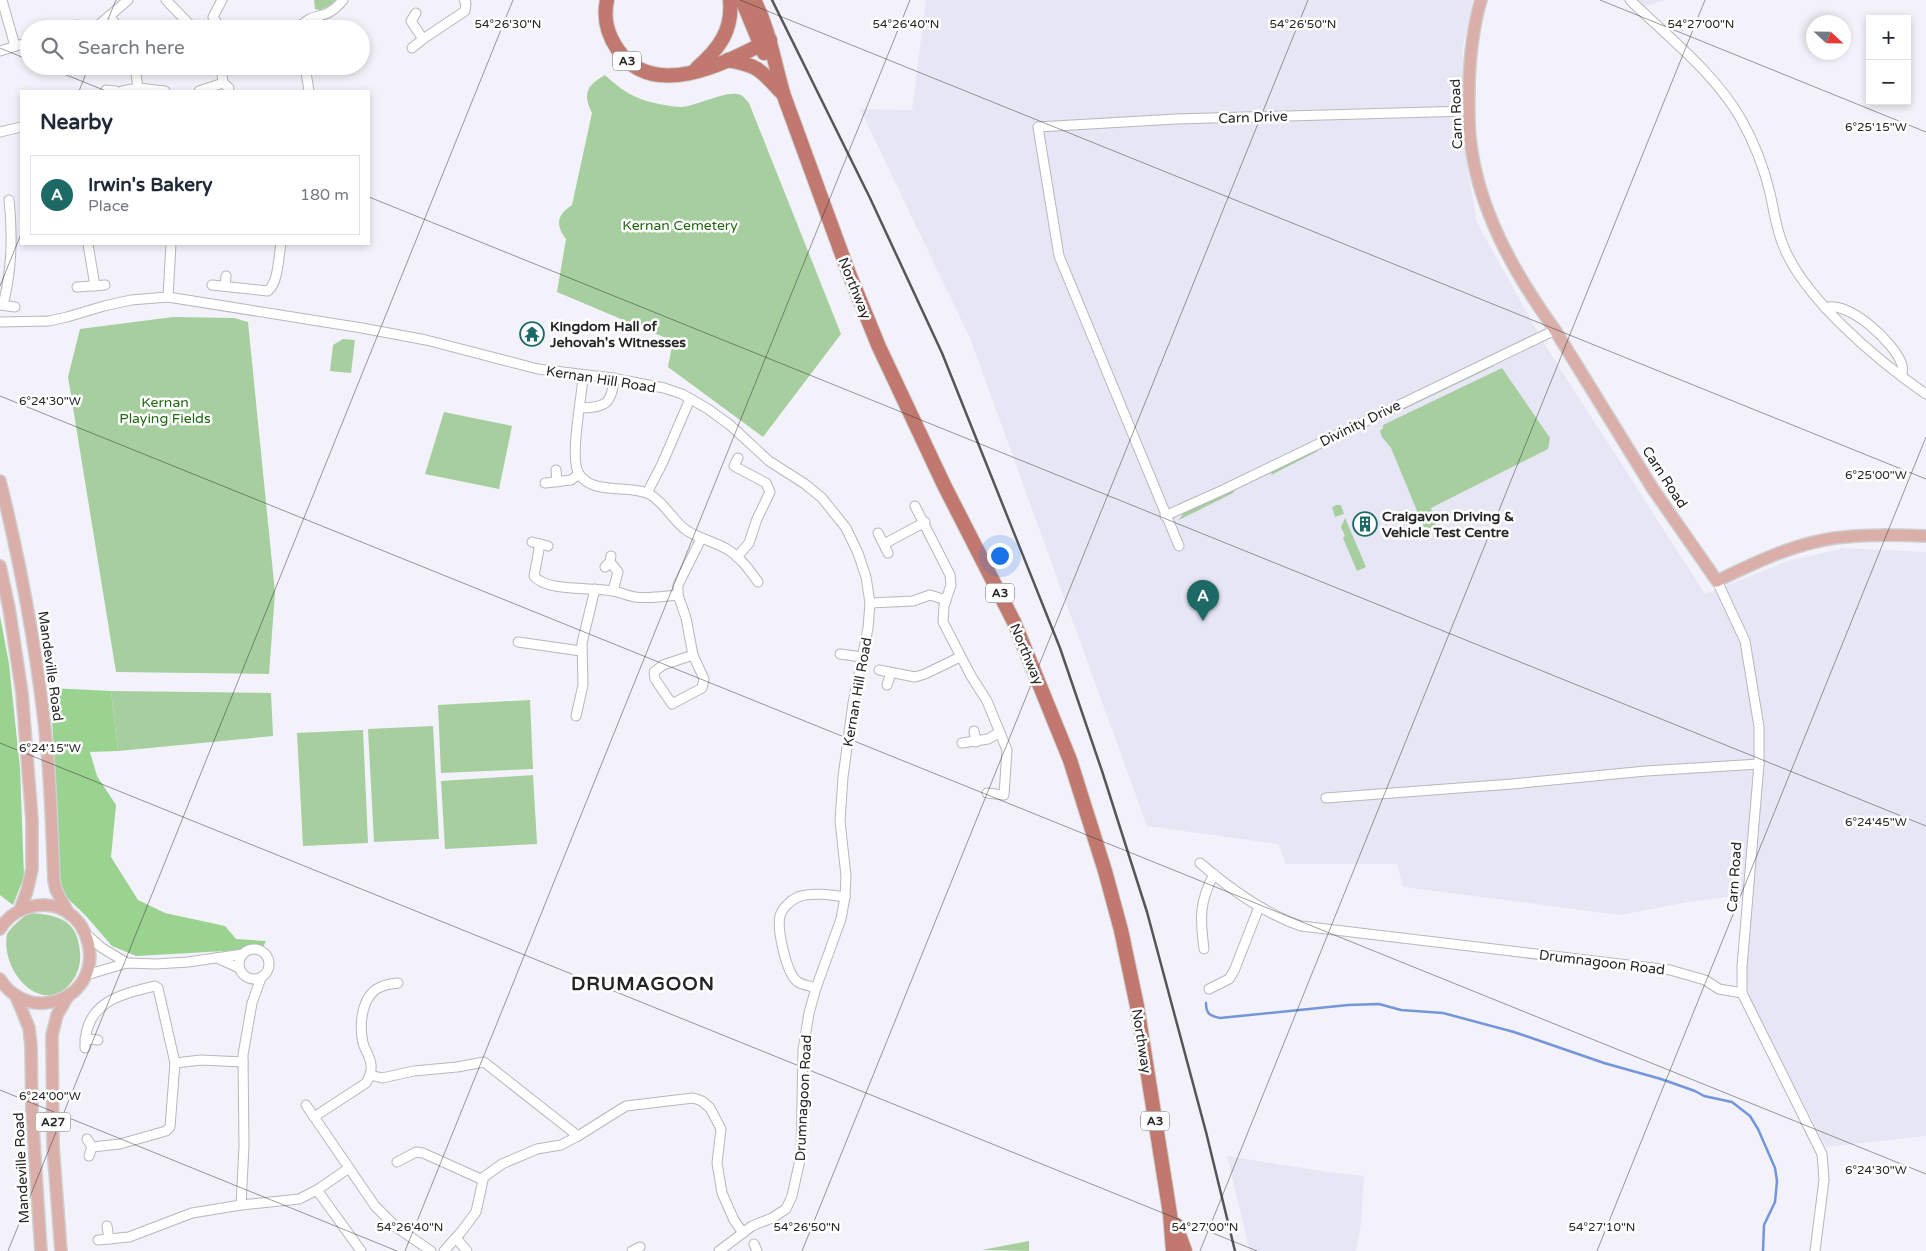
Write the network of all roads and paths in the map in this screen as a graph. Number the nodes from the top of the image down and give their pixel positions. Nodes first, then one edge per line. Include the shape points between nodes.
1 (2, 0) edge
2 (128, 0) edge
3 (166, 0) edge
4 (222, 0) edge
5 (343, 0) edge
6 (464, 0) edge
7 (607, 0) edge
8 (730, 0) edge
9 (742, 0) edge
10 (746, 0) edge
11 (754, 0) edge
12 (1480, 0) edge
13 (1630, 0) edge
14 (416, 13) dead end
15 (109, 16) junction
16 (104, 20) edge
17 (112, 20) edge
18 (185, 20) edge
19 (214, 20) edge
20 (307, 20) edge
21 (423, 38) junction
22 (766, 43) junction
23 (20, 45) edge
24 (15, 46) junction
25 (412, 48) dead end
26 (0, 50) edge
27 (728, 60) junction
28 (691, 73) junction
29 (136, 75) edge
30 (306, 75) edge
31 (225, 81) dead end
32 (138, 88) junction
33 (127, 90) edge
34 (156, 90) edge
35 (202, 90) edge
36 (309, 90) edge
37 (784, 96) junction
38 (1468, 112) junction
39 (20, 127) edge
40 (0, 132) edge
41 (9, 200) dead end
42 (0, 216) edge
43 (10, 216) junction
44 (17, 239) edge
45 (88, 245) edge
46 (171, 245) edge
47 (281, 245) edge
48 (226, 276) dead end
49 (105, 285) dead end
50 (212, 285) dead end
51 (95, 286) junction
52 (225, 286) junction
53 (78, 287) dead end
54 (168, 297) junction
55 (1, 305) edge
56 (14, 307) dead end
57 (1825, 308) junction
58 (0, 322) edge
59 (1555, 330) junction
60 (584, 376) junction
61 (1902, 376) junction
62 (614, 378) junction
63 (1926, 394) edge
64 (690, 399) junction
65 (581, 408) junction
66 (738, 458) dead end
67 (556, 470) dead end
68 (579, 474) junction
69 (0, 482) edge
70 (557, 482) junction
71 (545, 484) dead end
72 (647, 493) junction
73 (915, 506) dead end
74 (1166, 516) junction
75 (925, 522) junction
76 (878, 533) dead end
77 (1926, 536) edge
78 (701, 539) junction
79 (540, 544) dead end
80 (1179, 546) dead end
81 (738, 557) junction
82 (608, 562) dead end
83 (0, 566) edge
84 (1717, 581) junction
85 (758, 582) dead end
86 (595, 589) junction
87 (613, 591) junction
88 (678, 596) junction
89 (946, 600) junction
90 (870, 603) junction
91 (518, 642) dead end
92 (581, 651) junction
93 (840, 654) dead end
94 (693, 655) junction
95 (862, 657) junction
96 (960, 657) junction
97 (879, 670) dead end
98 (890, 673) junction
99 (887, 685) dead end
100 (576, 716) dead end
101 (974, 731) dead end
102 (1000, 732) junction
103 (976, 742) junction
104 (962, 743) dead end
105 (1758, 764) junction
106 (987, 793) dead end
107 (1326, 798) dead end
108 (1200, 862) dead end
109 (1214, 874) junction
110 (845, 897) junction
111 (1259, 907) junction
112 (20, 910) junction
113 (69, 914) junction
114 (0, 929) edge
115 (85, 932) junction
116 (1204, 949) dead end
117 (243, 954) junction
118 (217, 958) junction
119 (127, 963) junction
120 (239, 968) junction
121 (823, 968) joint
122 (86, 975) junction
123 (261, 978) junction
124 (0, 979) edge
125 (250, 979) junction
126 (398, 983) dead end
127 (816, 988) junction
128 (1209, 989) dead end
129 (1742, 993) junction
130 (16, 996) junction
131 (68, 996) junction
132 (252, 1003) junction
133 (98, 1040) dead end
134 (243, 1062) junction
135 (175, 1063) junction
136 (370, 1075) junction
137 (306, 1105) dead end
138 (314, 1117) junction
139 (578, 1136) junction
140 (89, 1147) dead end
141 (397, 1162) dead end
142 (349, 1168) junction
143 (481, 1179) junction
144 (317, 1190) junction
145 (241, 1205) junction
146 (107, 1226) dead end
147 (744, 1233) junction
148 (456, 1238) junction
149 (109, 1239) junction
150 (98, 1240) dead end
151 (1181, 1249) edge
152 (41, 1251) edge
153 (61, 1251) edge
154 (361, 1251) edge
155 (431, 1251) edge
156 (444, 1251) edge
157 (467, 1251) edge
158 (719, 1251) edge
159 (1815, 1251) edge

1 - 24 street
2 - 15 street
3 - 18 street
4 - 19 street via 212,17
5 - 20 street via 336,9
6 - 21 street via 465,11
7 - 28 highway, A3 via 606,27 622,56 633,67 664,76
8 - 28 highway via 730,15 721,43
9 - 22 highway, Northway / A3
10 - 22 highway
11 - 22 highway, Northway / A3 via 767,27
12 - 38 main road, Carn Road via 1471,50
13 - 57 street via 1707,75 1733,106 1757,153 1784,247
14 - 21 street via 411,21
15 - 16 street
15 - 17 street
21 - 25 street
22 - 27 highway, A3
22 - 37 highway, Northway / A3 via 764,54 775,68
23 - 24 street
24 - 26 street
27 - 28 highway, A3
27 - 37 highway via 758,68
29 - 32 street
30 - 36 street
31 - 35 street
32 - 33 street
32 - 34 street
37 - 151 highway, Northway / A3 via 879,347 1014,622 1070,760 1123,940 1141,1027 1170,1214
38 - 59 main road, Carn Road via 1474,166 1489,212 1506,253
38 - 74 street, Carn Drive via 1186,118 1038,127 1059,256
39 - 40 street
41 - 43 street
42 - 43 street
43 - 44 street
44 - 55 street
45 - 51 street
46 - 54 street
47 - 52 street via 274,281 268,291
48 - 52 street
49 - 51 street
50 - 52 street
51 - 53 street
54 - 58 street, Kernan Hill Road via 131,300 49,321
54 - 60 street, Kernan Hill Road via 400,335 538,369
55 - 56 street
57 - 61 street
57 - 61 street via 1831,306 1846,310 1881,335 1902,364
59 - 74 street, Divinity Drive
59 - 84 main road, Carn Road via 1653,489
60 - 62 street, Kernan Hill Road
60 - 65 street
61 - 63 street
62 - 64 street, Kernan Hill Road via 664,388
62 - 65 street via 613,394 604,404
64 - 72 street
64 - 90 street, Kernan Hill Road via 723,420 769,461 822,498 846,528 858,553
65 - 68 street via 574,460
66 - 81 street via 734,466 766,483 770,492 749,543
67 - 70 street
68 - 70 street via 571,480
68 - 72 street via 591,485
69 - 113 main road, Mandeville Road via 14,536 37,661 47,750 54,881
70 - 71 street
72 - 78 street via 684,529
73 - 75 street
74 - 80 street
75 - 76 street via 886,549
75 - 89 street via 950,575 951,585
77 - 84 main road via 1877,534 1833,538 1754,563
78 - 81 street
78 - 88 street via 678,585
79 - 86 street via 534,576 538,580 561,587
81 - 85 street
82 - 87 street via 618,572
83 - 112 main road via 22,693 32,811 32,869
84 - 105 street, Carn Road via 1745,641 1759,727
86 - 87 street
86 - 92 street
87 - 88 street via 636,597
88 - 94 street
89 - 90 street via 930,595 913,601
89 - 96 street via 942,622
90 - 95 street, Kernan Hill Road
91 - 92 street via 528,648
92 - 100 street via 583,686
93 - 95 street
94 - 94 street via 704,679 702,688 672,704 654,679 654,672 663,665
95 - 110 street, Kernan Hill Road via 842,784 840,821
96 - 98 street via 915,677
96 - 102 street via 987,701
97 - 98 street
98 - 99 street
101 - 103 street
102 - 103 street
102 - 106 street via 1007,750 1004,795
103 - 104 street
105 - 107 street
105 - 129 street, Carn Road
108 - 109 street, Drumnagoon Road
109 - 111 street, Drumnagoon Road
109 - 116 street via 1200,920
110 - 121 street, Kernan Hill Road via 841,920
110 - 127 street via 798,897 785,906 780,916 779,930 792,976 798,983
111 - 128 street via 1234,971 1229,979
111 - 129 street, Drumnagoon Road via 1289,922 1318,929 1670,970 1705,980 1719,989
112 - 113 main road via 45,905
112 - 114 main road
113 - 115 main road
115 - 119 street via 102,948
115 - 122 main road via 90,954
117 - 118 street
117 - 120 street
117 - 123 street via 252,949 266,955 268,970
118 - 119 street via 156,964
118 - 120 street
119 - 122 street
120 - 125 street
121 - 127 street, Drumnagoon Road
122 - 131 main road, A27
123 - 125 street
123 - 132 street
124 - 130 main road, A27
125 - 132 street
126 - 136 street via 381,986 371,994 364,1008 360,1026 371,1064
127 - 147 street, Drumnagoon Road via 803,1050 802,1147 794,1190 786,1209
129 - 159 street via 1822,1154 1824,1180
130 - 131 main road via 42,1003
130 - 152 main road, Mandeville Road / A27 via 31,1046
131 - 153 main road, A27 via 57,1015 52,1035 53,1146
132 - 134 street
133 - 135 street via 85,1043 87,1025 108,1000 154,986 160,993
134 - 135 street via 201,1060
134 - 145 street
135 - 140 street via 170,1127 166,1131 120,1144
136 - 138 street via 366,1083
136 - 139 street via 382,1078 484,1062
137 - 138 street
138 - 142 street
139 - 143 street via 561,1145 537,1149 502,1164
139 - 147 street via 626,1106 693,1098 702,1101 710,1108 721,1129 717,1163 722,1193
141 - 143 street via 416,1152 423,1153
142 - 144 street
142 - 155 street via 375,1206 396,1227
143 - 148 street via 476,1212
144 - 145 street via 299,1199
144 - 154 street
145 - 149 street via 192,1213 129,1237
146 - 149 street
147 - 158 street, Drumnagoon Road
148 - 156 street
148 - 157 street
149 - 150 street

